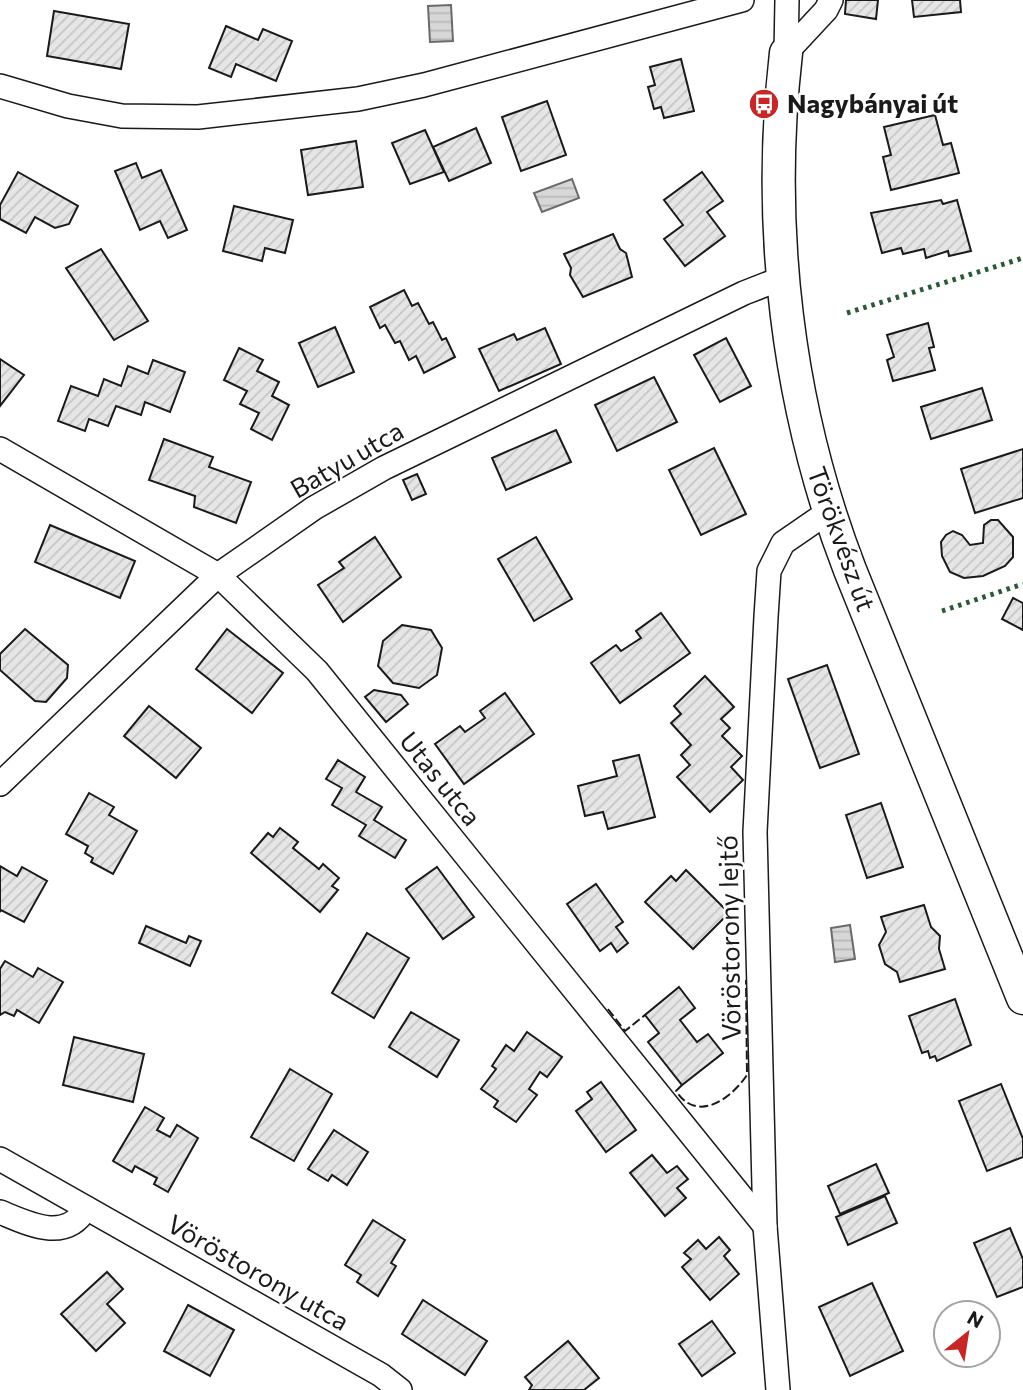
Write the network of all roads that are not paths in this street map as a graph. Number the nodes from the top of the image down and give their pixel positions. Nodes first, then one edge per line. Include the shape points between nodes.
1 (741, 0) edge
2 (787, 0) edge
3 (831, 0) edge
4 (786, 53) junction
5 (0, 86) edge
6 (785, 277) junction
7 (0, 449) edge
8 (828, 512) junction
9 (218, 575) junction
10 (0, 784) edge
11 (1023, 998) edge
12 (0, 1160) edge
13 (86, 1208) junction
14 (0, 1212) edge
15 (765, 1226) junction
16 (400, 1390) edge
17 (778, 1390) edge

1 - 5 street via 358,99 198,117 122,116
2 - 4 street, Törökvész út
3 - 4 street
4 - 6 street, Törökvész út via 779,126
6 - 8 street, Törökvész út via 797,385
6 - 9 street, Batyu utca via 384,468 314,508
7 - 9 street, Utas utca
8 - 11 street, Törökvész út
8 - 15 street, Vöröstorony lejtő via 783,543 769,571 755,832
9 - 10 street, Batyu utca
9 - 15 street, Utas utca via 317,671
12 - 13 street
13 - 14 street via 63,1227 46,1230
13 - 16 street, Vöröstorony utca
15 - 17 street, Vöröstorony lejtő

